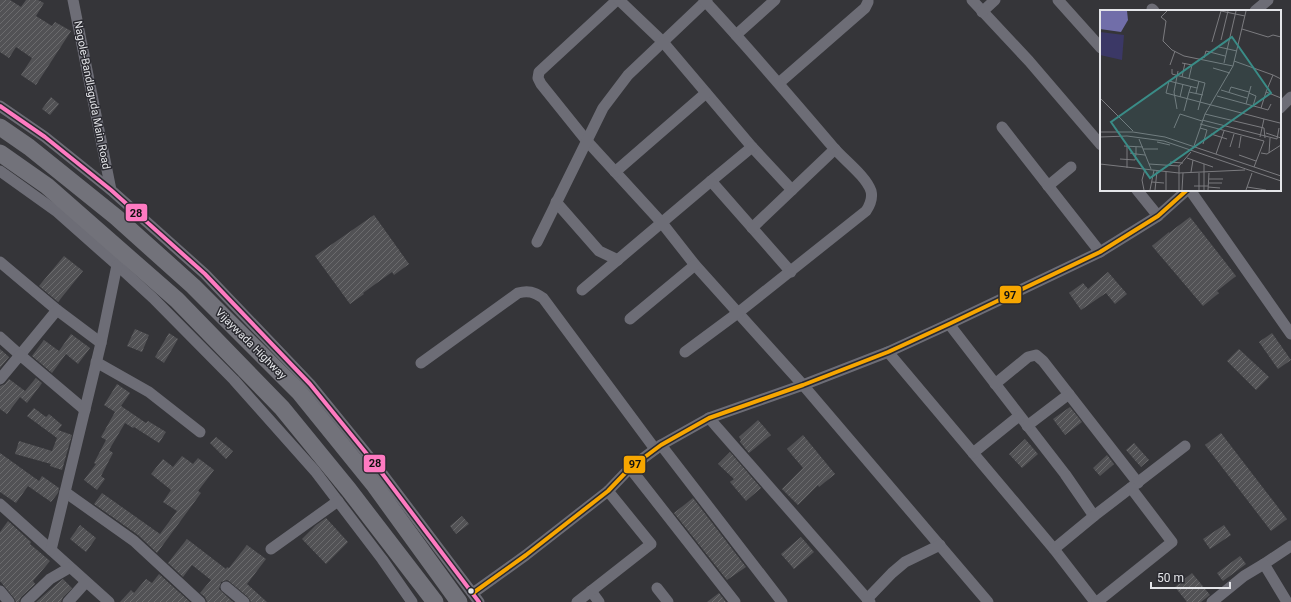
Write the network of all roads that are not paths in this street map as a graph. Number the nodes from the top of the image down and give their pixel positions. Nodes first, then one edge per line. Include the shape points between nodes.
1 (73, 0) edge
2 (618, 0) edge
3 (706, 0) edge
4 (775, 0) edge
5 (868, 0) edge
6 (972, 0) edge
7 (995, 0) edge
8 (1058, 0) edge
9 (1268, 0) edge
10 (1256, 10) edge
11 (982, 12) junction
12 (736, 35) junction
13 (663, 42) junction
14 (1100, 47) edge
15 (779, 83) junction
16 (706, 93) junction
17 (1291, 97) edge
18 (0, 106) edge
19 (1281, 107) edge
20 (0, 127) edge
21 (1002, 127) dead end
22 (586, 140) junction
23 (1100, 144) edge
24 (752, 147) junction
25 (835, 149) junction
26 (0, 153) edge
27 (1071, 167) dead end
28 (0, 171) edge
29 (615, 172) junction
30 (711, 181) junction
31 (1048, 186) junction
32 (111, 190) junction
33 (792, 190) junction
34 (1138, 191) edge
35 (1186, 191) edge
36 (1191, 191) edge
37 (556, 202) junction
38 (1158, 216) junction
39 (662, 223) junction
40 (752, 228) junction
41 (537, 242) dead end
42 (1100, 252) junction
43 (618, 260) junction
44 (0, 262) edge
45 (116, 265) junction
46 (695, 265) junction
47 (791, 272) junction
48 (582, 290) dead end
49 (57, 310) junction
50 (739, 312) junction
51 (630, 319) dead end
52 (949, 324) junction
53 (1291, 334) edge
54 (0, 337) edge
55 (101, 342) junction
56 (685, 352) dead end
57 (888, 352) junction
58 (20, 355) junction
59 (96, 362) junction
60 (422, 363) dead end
61 (0, 379) edge
62 (994, 384) junction
63 (803, 385) junction
64 (1069, 394) junction
65 (84, 410) junction
66 (1019, 416) junction
67 (709, 418) junction
68 (1027, 426) junction
69 (200, 432) dead end
70 (1185, 446) dead end
71 (658, 447) junction
72 (973, 453) junction
73 (630, 468) junction
74 (1134, 485) junction
75 (608, 491) junction
76 (65, 492) junction
77 (338, 500) junction
78 (2, 510) edge
79 (1094, 516) junction
80 (940, 545) junction
81 (1291, 546) edge
82 (271, 549) dead end
83 (1054, 549) junction
84 (51, 550) junction
85 (1264, 564) junction
86 (69, 568) junction
87 (86, 582) junction
88 (226, 587) dead end
89 (657, 588) dead end
90 (0, 591) edge
91 (591, 591) junction
92 (470, 599) edge
93 (869, 601) edge
94 (9, 602) edge
95 (26, 602) edge
96 (68, 602) edge
97 (109, 602) edge
98 (200, 602) edge
99 (244, 602) edge
100 (412, 602) edge
101 (435, 602) edge
102 (577, 602) edge
103 (599, 602) edge
104 (668, 602) edge
105 (734, 602) edge
106 (782, 602) edge
107 (988, 602) edge
108 (1096, 602) edge
109 (1212, 602) edge
110 (1287, 602) edge

1 - 32 street, Nagole-Bandlaguda Main Road
2 - 13 street
2 - 22 street via 539,72 541,84
3 - 12 street
3 - 13 street
4 - 12 street
5 - 15 street via 865,8
6 - 11 street
7 - 11 street
8 - 14 street
9 - 10 street
11 - 23 street via 1029,61
12 - 15 street
13 - 16 street
13 - 22 street via 628,75 603,108
15 - 25 street
16 - 24 street
16 - 29 street
17 - 19 street
18 - 32 street via 45,137
20 - 92 highway, Vijaywada Highway via 29,146 122,222 193,286 299,392
21 - 31 street
22 - 29 street
22 - 37 street
24 - 30 street
24 - 33 street
25 - 33 street
25 - 47 street via 867,182 872,199 866,211
26 - 101 highway, Vijaywada Highway via 47,186 177,300 282,408 350,490
27 - 31 street
28 - 45 street via 56,211
29 - 39 street
30 - 39 street
30 - 40 street
31 - 42 street
32 - 92 street via 205,274 310,384 375,464
33 - 40 street
34 - 38 street
35 - 38 street
36 - 53 street
37 - 41 street
37 - 43 street via 600,251
38 - 42 street
39 - 43 street
39 - 46 street
40 - 47 street
42 - 52 street
43 - 48 street
44 - 49 street
45 - 55 street
45 - 77 street via 153,298 234,380
46 - 50 street
46 - 51 street
47 - 50 street
49 - 55 street
49 - 58 street
50 - 56 street
50 - 63 street
52 - 57 street
52 - 62 street
54 - 58 street
55 - 59 street
57 - 63 street
57 - 72 street
58 - 61 street
58 - 65 street
59 - 65 street
59 - 69 street via 149,392
60 - 71 street via 518,293 536,293 543,298
62 - 64 street via 1028,357 1036,354
62 - 66 street
63 - 67 street
63 - 80 street
64 - 68 street
64 - 74 street
65 - 76 street
66 - 68 street
66 - 72 street
67 - 71 street
67 - 93 street
68 - 79 street
70 - 74 street
71 - 73 street
71 - 106 street
72 - 83 street
73 - 75 street
73 - 105 street
74 - 79 street
74 - 108 street via 1172,542
75 - 91 street via 652,544
75 - 92 street
76 - 84 street
76 - 98 street via 134,541
77 - 82 street
77 - 100 street
78 - 84 street
79 - 83 street
80 - 93 street via 906,562 892,573
80 - 107 street
81 - 85 street
83 - 108 street
84 - 86 street
85 - 109 street via 1244,576
85 - 110 street
86 - 87 street
86 - 95 street via 50,579
87 - 96 street
87 - 97 street
88 - 99 street
89 - 104 street
90 - 94 street
91 - 102 street
91 - 103 street

